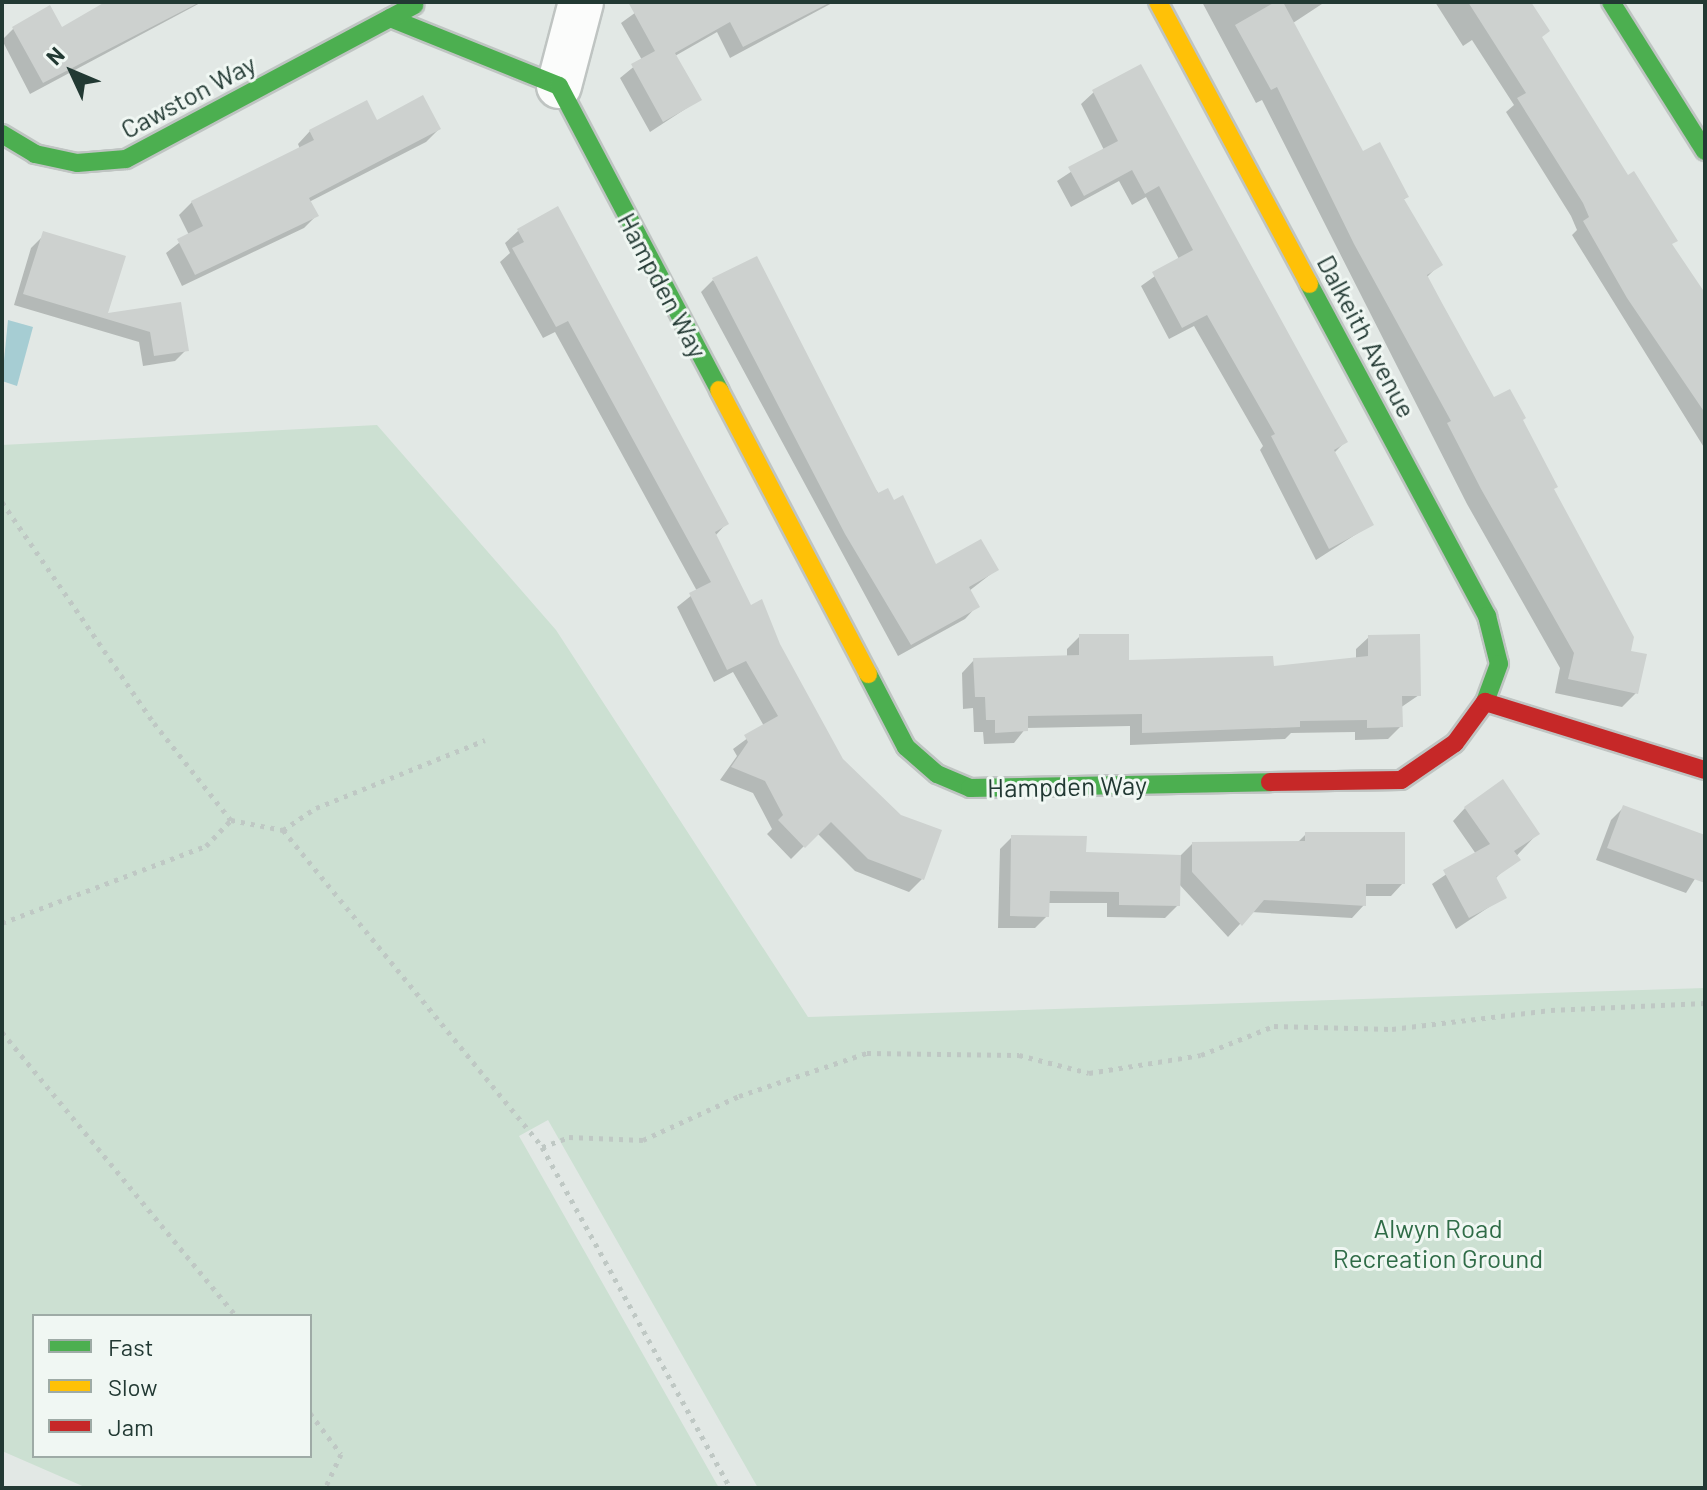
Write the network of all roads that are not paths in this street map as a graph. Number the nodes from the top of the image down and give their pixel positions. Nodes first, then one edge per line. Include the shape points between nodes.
1 (419, 2) edge
2 (581, 2) edge
3 (1158, 2) edge
4 (1611, 2) edge
5 (390, 18) junction
6 (559, 86) junction
7 (2, 134) edge
8 (1705, 151) edge
9 (1485, 702) junction
10 (1705, 770) edge

1 - 5 street, Cawston Way
2 - 6 street
3 - 9 street, Dalkeith Avenue via 1487,616 1499,664
4 - 8 street
5 - 6 street
5 - 7 street, Cawston Way via 126,159 77,163 35,154
6 - 9 street, Hampden Way via 906,747 937,774 970,788 1401,780 1455,743
9 - 10 street

